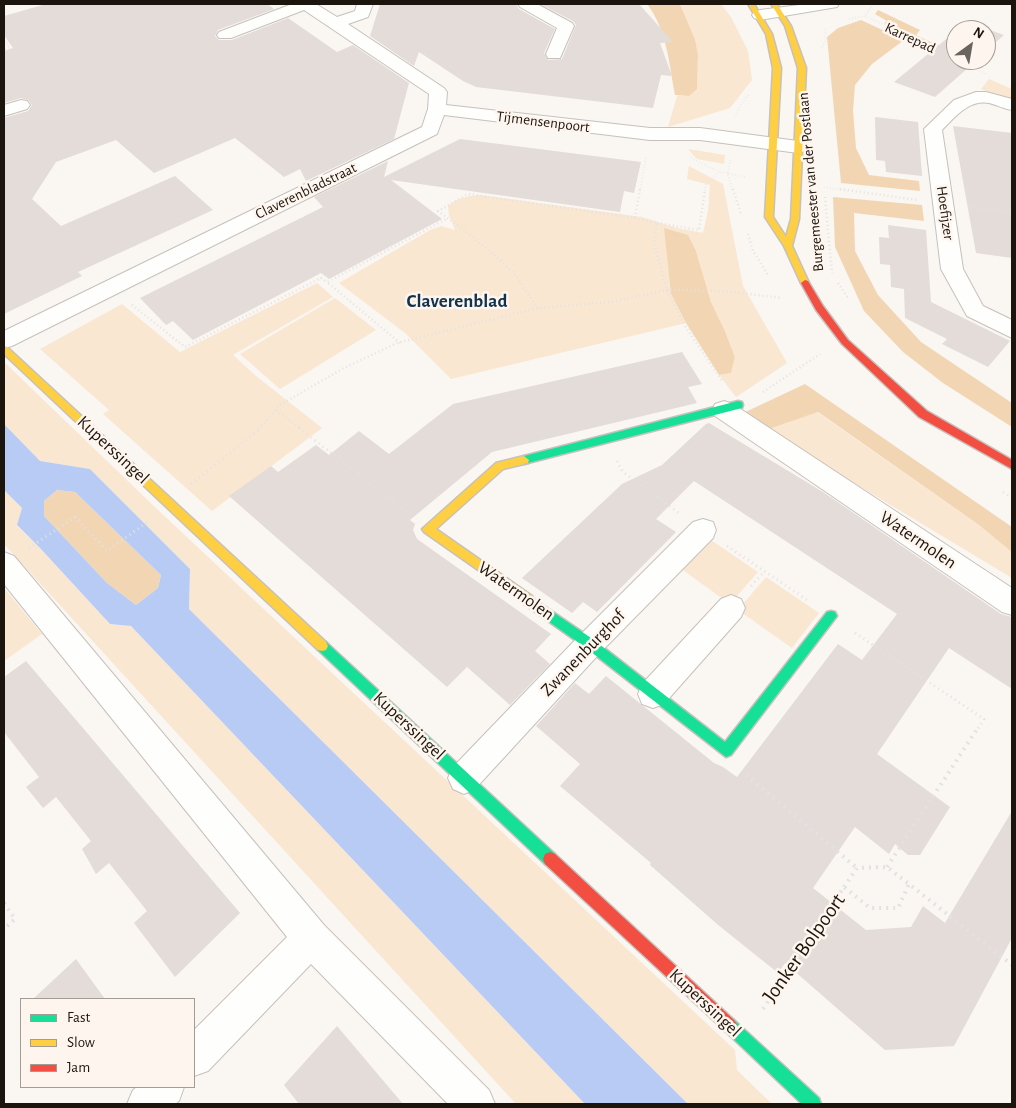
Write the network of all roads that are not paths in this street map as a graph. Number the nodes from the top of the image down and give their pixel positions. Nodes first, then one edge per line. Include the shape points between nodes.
1 (306, 4) edge
2 (365, 4) edge
3 (526, 4) edge
4 (831, 4) edge
5 (777, 8) edge
6 (756, 9) edge
7 (336, 23) junction
8 (225, 35) road end
9 (554, 54) dead end
10 (21, 105) road end
11 (1012, 105) edge
12 (437, 109) junction
13 (4, 111) edge
14 (772, 150) junction
15 (797, 154) junction
16 (788, 246) junction
17 (1012, 330) edge
18 (4, 340) edge
19 (4, 350) edge
20 (731, 408) joint
21 (1012, 465) edge
22 (703, 530) dead end
23 (14, 557) edge
24 (1012, 603) edge
25 (731, 608) dead end
26 (831, 616) dead end
27 (590, 644) junction
28 (653, 694) junction
29 (464, 778) junction
30 (311, 938) junction
31 (195, 1056) edge
32 (164, 1088) edge
33 (148, 1104) edge
34 (475, 1104) edge
35 (814, 1104) edge

1 - 7 street
1 - 8 street
2 - 7 street via 362,14
3 - 9 street via 566,26
4 - 5 street
5 - 6 street
5 - 15 street, Burgemeester van der Postlaan via 796,44 802,68
6 - 14 street, Burgemeester van der Postlaan via 774,45 777,68
7 - 12 street via 438,92
10 - 13 street
11 - 17 street, Hoefijzer via 981,91 964,100 933,129 952,269 975,311
12 - 14 street, Tijmensenpoort via 650,134 722,150
12 - 18 street, Claverenbladstraat via 430,130
14 - 15 street, Tijmensenpoort
14 - 16 street, Burgemeester van der Postlaan via 769,218
15 - 16 street, Burgemeester van der Postlaan via 795,219
16 - 21 street, Burgemeester van der Postlaan via 798,273 845,342 923,414
19 - 29 street, Kuperssingel
20 - 24 street, Watermolen
20 - 27 street, Watermolen via 500,466 428,529
22 - 27 street, Zwanenburghof
23 - 30 street
25 - 28 street
26 - 28 street, Watermolen via 726,751
27 - 28 street, Watermolen
27 - 29 street, Zwanenburghof
29 - 35 street, Kuperssingel
30 - 31 street
30 - 34 street
32 - 33 street

